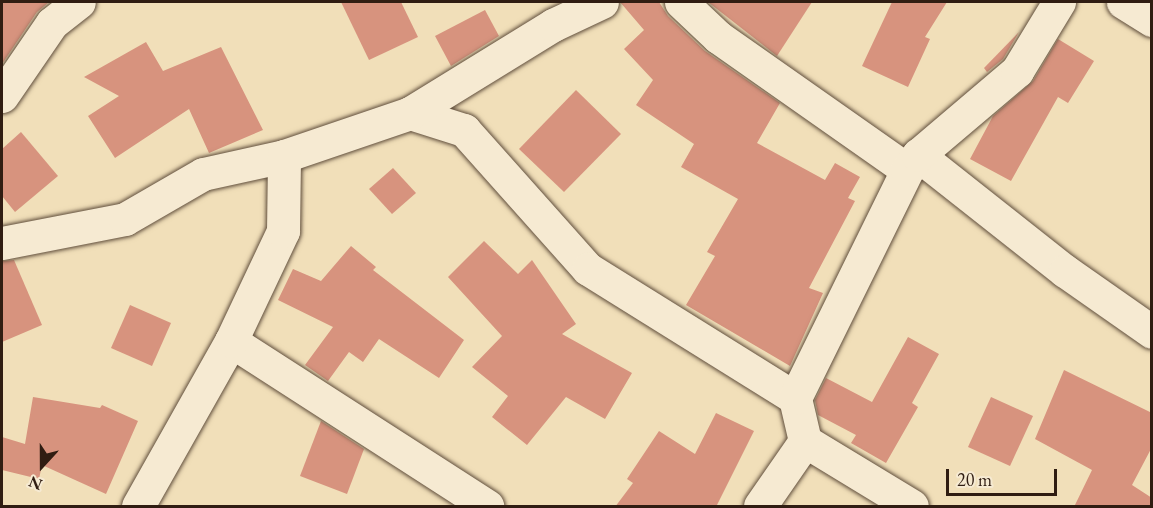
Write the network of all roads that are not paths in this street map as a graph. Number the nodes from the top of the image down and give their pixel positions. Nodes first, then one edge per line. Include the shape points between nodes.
1 (78, 2) edge
2 (602, 2) edge
3 (681, 2) edge
4 (1059, 2) edge
5 (1123, 2) edge
6 (1152, 20) edge
7 (2, 96) edge
8 (410, 113) junction
9 (284, 156) junction
10 (913, 163) junction
11 (2, 243) edge
12 (1152, 332) edge
13 (231, 341) junction
14 (795, 398) junction
15 (805, 441) junction
16 (138, 507) edge
17 (487, 507) edge
18 (760, 507) edge
19 (912, 507) edge

1 - 7 street via 52,23
2 - 8 street via 554,25
3 - 10 street via 718,38
4 - 10 street via 1017,71
5 - 6 street
8 - 9 street
8 - 14 street via 464,130 588,269
9 - 11 street via 202,174 125,219
9 - 13 street via 283,231
10 - 12 street
10 - 14 street
13 - 16 street
13 - 17 street
14 - 15 street
15 - 18 street
15 - 19 street

